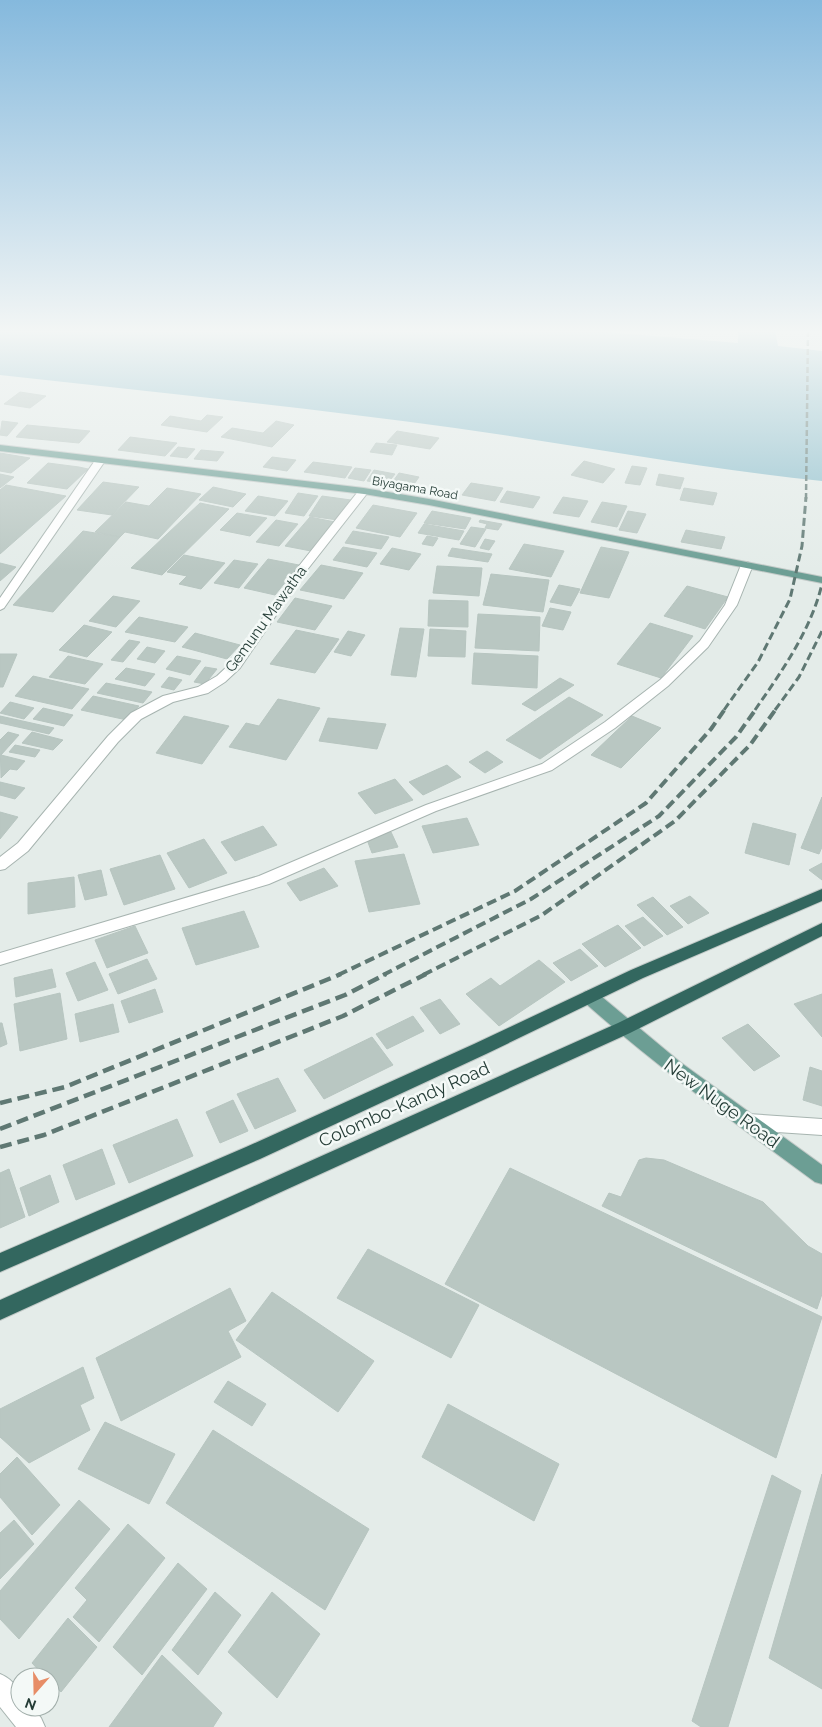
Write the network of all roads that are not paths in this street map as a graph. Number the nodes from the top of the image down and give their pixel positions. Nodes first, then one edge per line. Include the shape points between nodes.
1 (0, 448) edge
2 (100, 461) junction
3 (364, 491) junction
4 (747, 565) junction
5 (822, 580) edge
6 (0, 606) edge
7 (0, 865) edge
8 (822, 895) edge
9 (822, 929) edge
10 (0, 959) edge
11 (590, 997) junction
12 (624, 1028) junction
13 (748, 1122) junction
14 (822, 1127) edge
15 (822, 1176) edge
16 (0, 1263) edge
17 (0, 1310) edge
18 (0, 1687) edge
19 (32, 1727) edge

1 - 2 main road, Biyagama Road
2 - 3 main road, Biyagama Road
2 - 6 street
3 - 4 main road, Biyagama Road
3 - 7 street, Gemunu Mawatha via 303,568 236,665 203,690 168,699 136,716 23,847
4 - 5 main road, Biyagama Road
4 - 10 street via 731,605 704,644 664,683 610,725 547,767 431,808 264,880
8 - 11 highway, Colombo-Kandy Road
9 - 12 highway, Colombo-Kandy Road
11 - 12 main road, New Nuge Road
11 - 16 highway, Colombo-Kandy Road via 261,1149
12 - 13 main road, New Nuge Road
12 - 17 highway, Colombo-Kandy Road
13 - 14 street
13 - 15 main road, New Nuge Road
18 - 19 street

